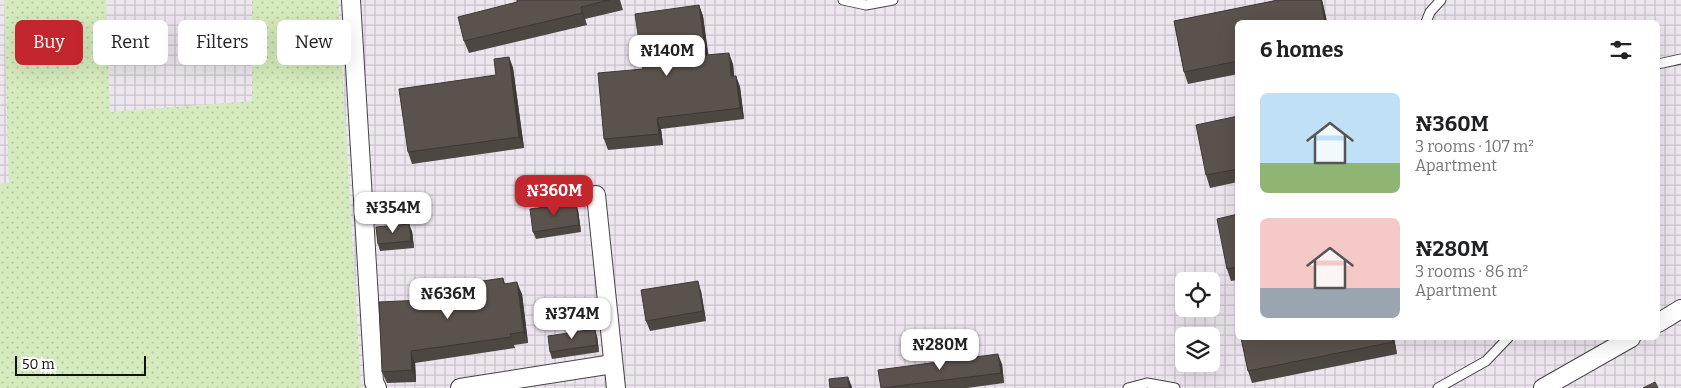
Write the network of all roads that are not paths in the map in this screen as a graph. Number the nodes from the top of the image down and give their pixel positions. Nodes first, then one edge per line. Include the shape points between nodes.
1 (352, 0) edge
2 (843, 0) edge
3 (893, 0) edge
4 (1441, 0) edge
5 (1427, 20) edge
6 (1681, 59) edge
7 (1660, 64) edge
8 (596, 195) dead end
9 (1681, 309) edge
10 (1660, 322) edge
11 (1506, 340) edge
12 (1627, 340) edge
13 (614, 364) junction
14 (377, 388) edge
15 (460, 388) edge
16 (616, 388) edge
17 (1128, 388) edge
18 (1175, 388) edge
19 (1438, 388) edge
20 (1543, 388) edge

1 - 14 street via 374,382
2 - 3 lane via 866,5
4 - 5 lane
6 - 7 lane
8 - 13 street
9 - 10 street
11 - 19 lane via 1486,361
12 - 20 street
13 - 15 street
13 - 16 street
17 - 18 lane via 1147,383

